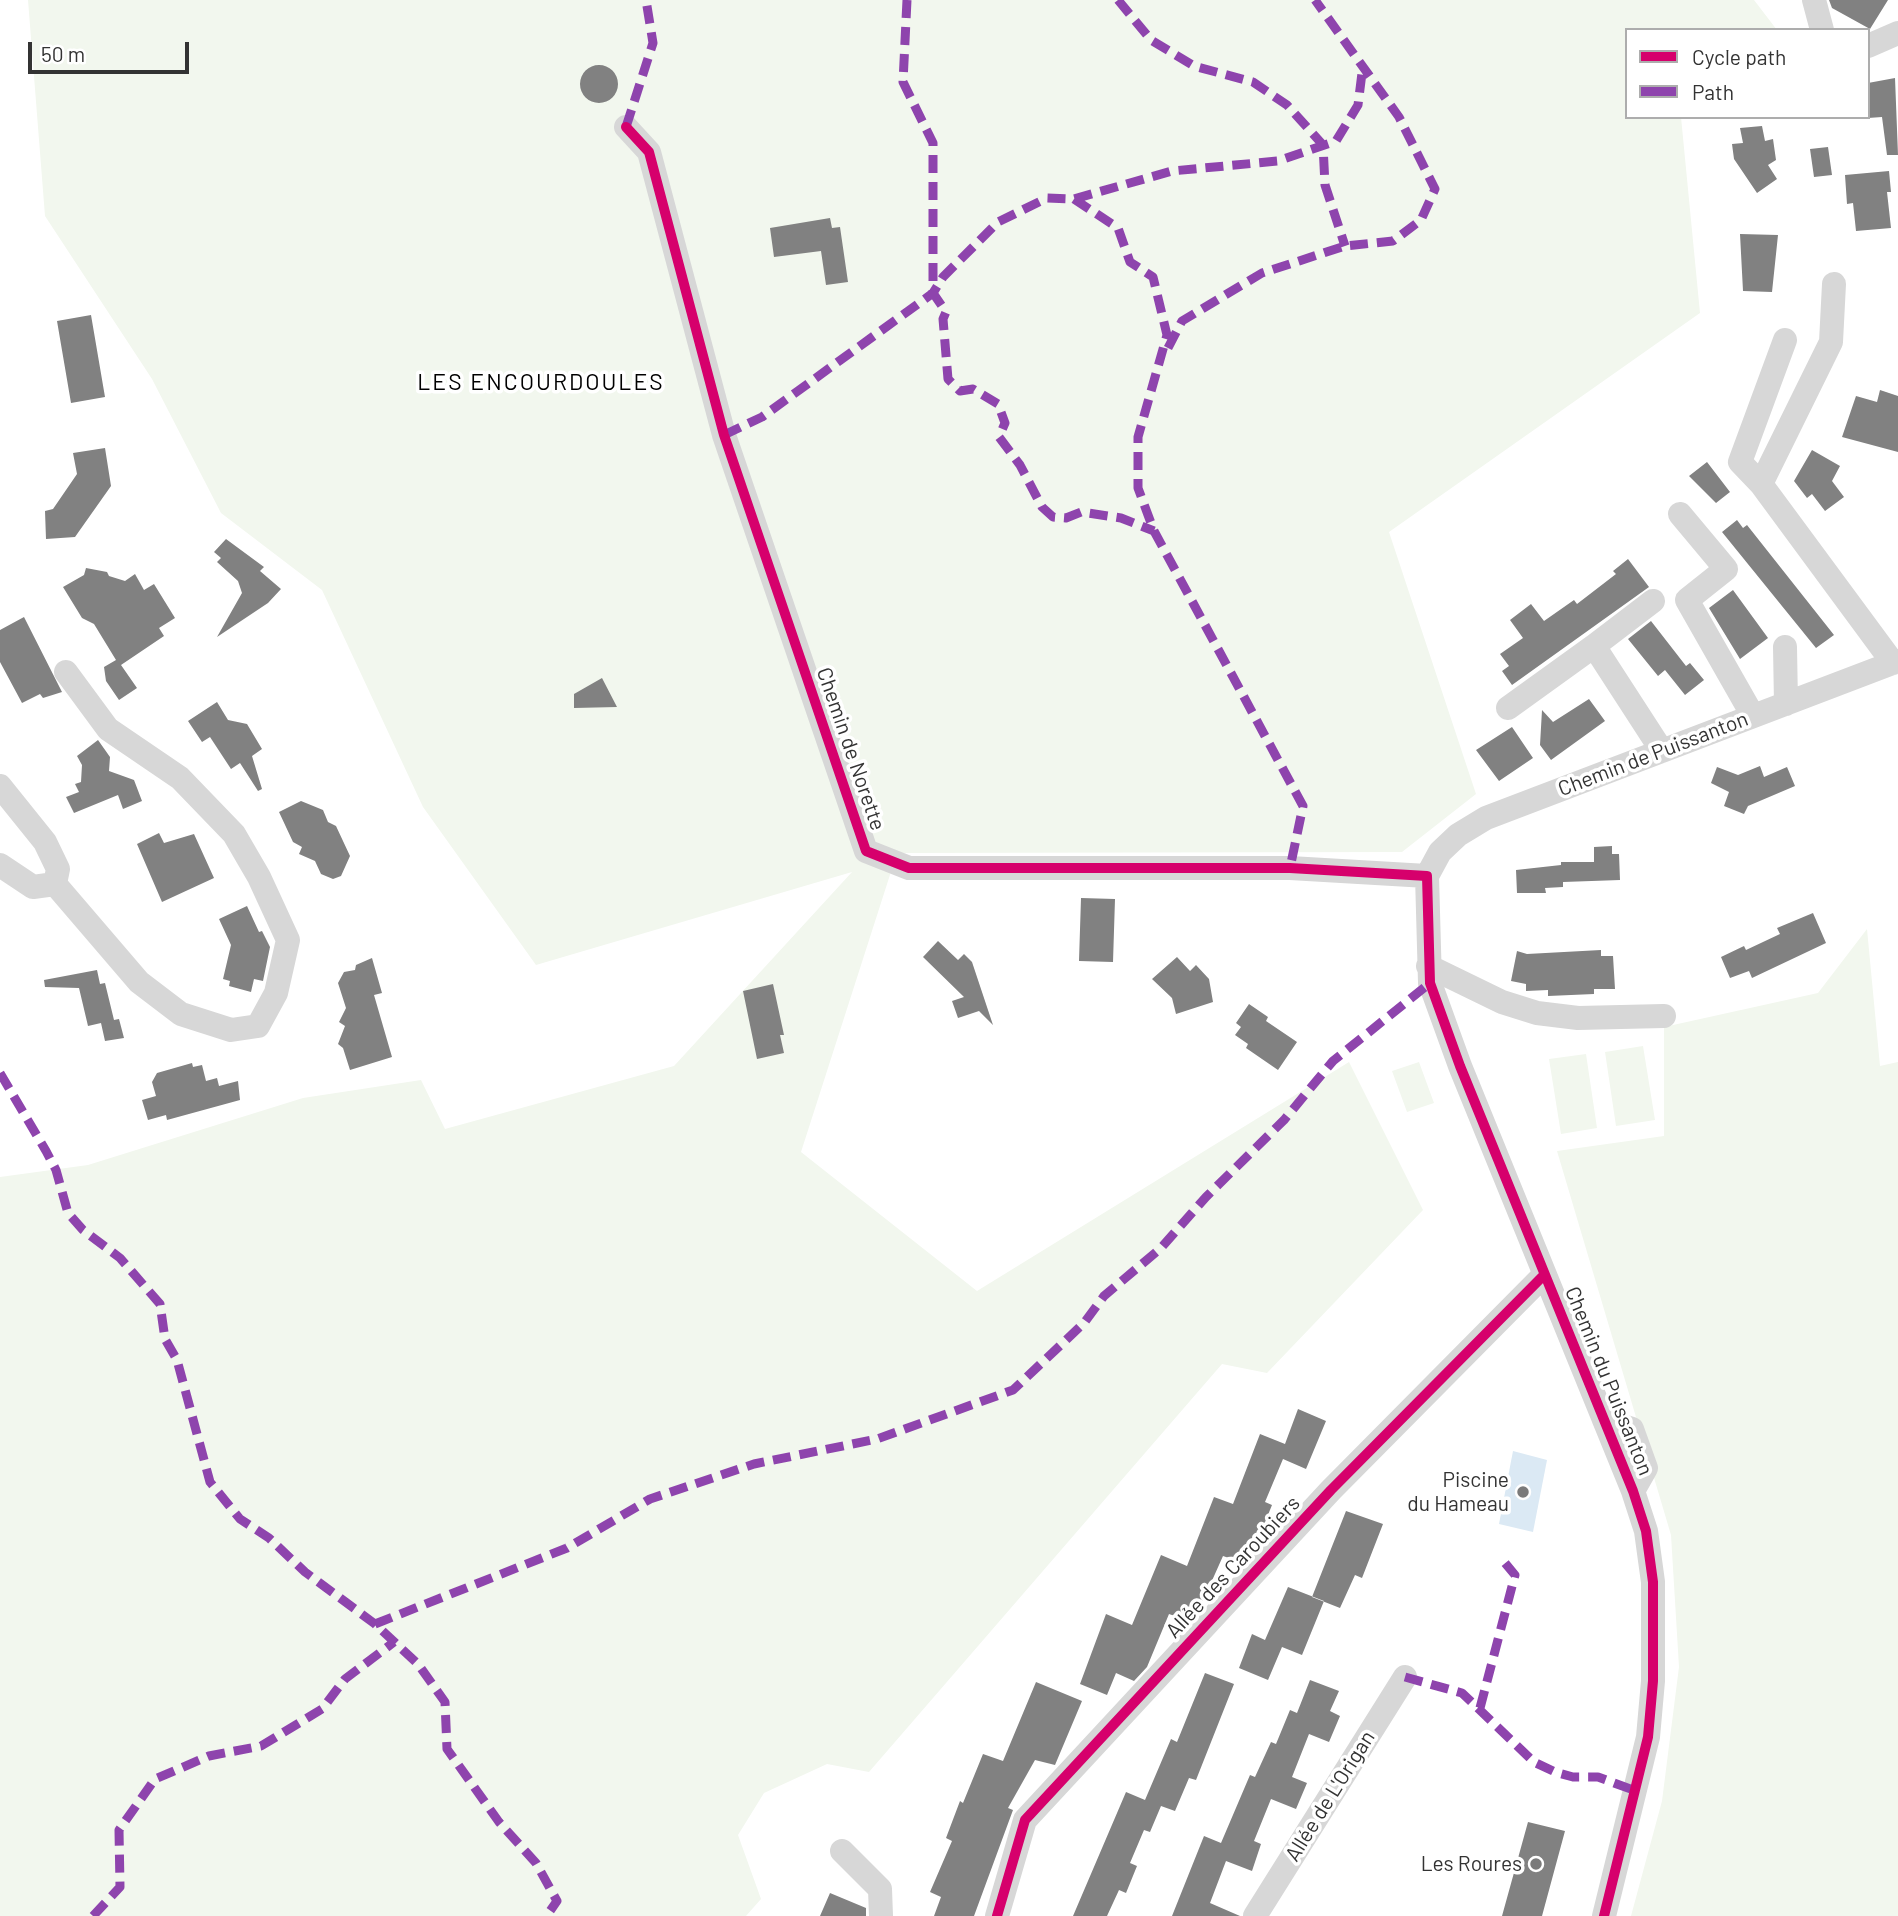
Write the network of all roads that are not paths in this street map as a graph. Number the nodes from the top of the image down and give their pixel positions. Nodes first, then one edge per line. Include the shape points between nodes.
1 (1814, 0) edge
2 (1821, 28) edge
3 (1898, 33) edge
4 (1870, 45) edge
5 (626, 127) dead end
6 (1834, 284) dead end
7 (1785, 340) dead end
8 (1761, 484) junction
9 (1680, 514) dead end
10 (1653, 601) dead end
11 (1594, 646) junction
12 (1785, 648) dead end
13 (1896, 658) edge
14 (66, 672) dead end
15 (1786, 704) junction
16 (1508, 708) dead end
17 (1753, 716) junction
18 (1662, 751) junction
19 (0, 786) edge
20 (0, 865) edge
21 (1427, 876) junction
22 (55, 884) junction
23 (1428, 966) junction
24 (1664, 1016) dead end
25 (1544, 1275) junction
26 (1405, 1677) dead end
27 (842, 1851) dead end
28 (881, 1916) edge
29 (997, 1916) edge
30 (1255, 1916) edge
31 (1604, 1916) edge

1 - 2 street
3 - 4 street
5 - 21 street, Chemin de Norette via 649,152 723,435 866,850 909,868 1290,868
6 - 8 street via 1831,342
7 - 8 street via 1740,462
8 - 13 street
9 - 17 street via 1726,569 1688,600
10 - 11 street
11 - 16 street
11 - 18 street
12 - 15 street
13 - 15 street, Chemin de Puissanton
14 - 22 street via 108,729 180,778 234,834 259,877 288,940 276,993 258,1026 231,1030 181,1014 139,982
15 - 17 street, Chemin de Puissanton
17 - 18 street, Chemin de Puissanton
18 - 21 street, Chemin de Puissanton via 1486,818 1440,852
19 - 22 street via 45,842 58,869
20 - 22 street via 33,887
21 - 23 street, Chemin du Puissanton
23 - 24 street via 1502,1002 1537,1013 1577,1018
23 - 25 street, Chemin du Puissanton via 1460,1066
25 - 29 street, Allée des Caroubiers via 1331,1490 1025,1820
25 - 31 street, Chemin du Puissanton via 1633,1490 1646,1531 1653,1582 1648,1737
26 - 30 street, Allée de L'Origan
27 - 28 street via 880,1889

